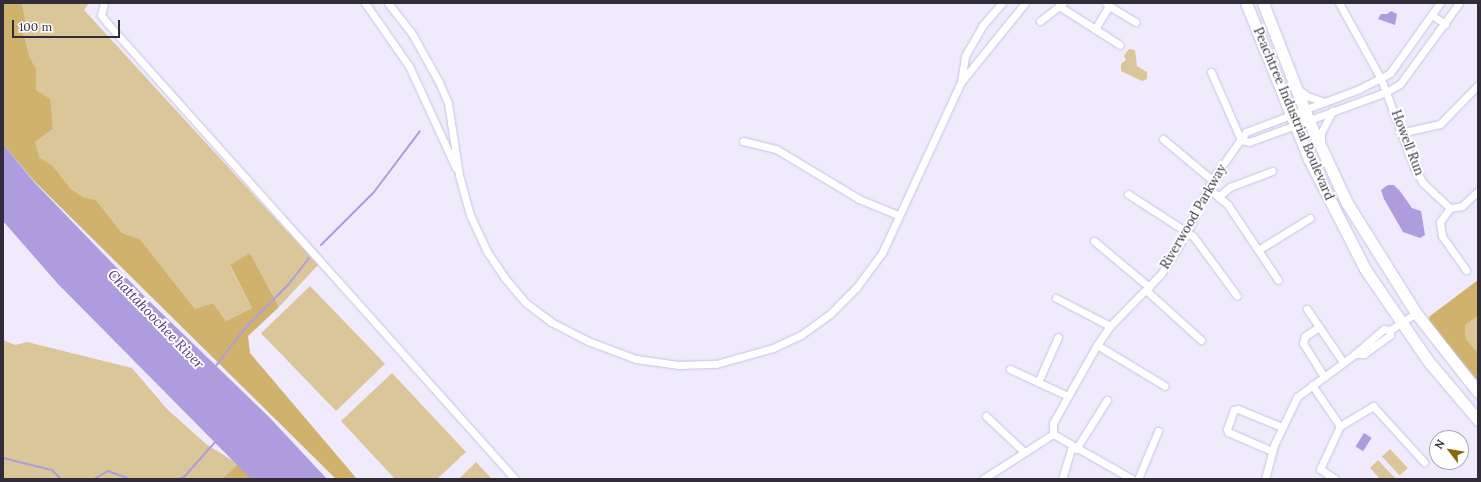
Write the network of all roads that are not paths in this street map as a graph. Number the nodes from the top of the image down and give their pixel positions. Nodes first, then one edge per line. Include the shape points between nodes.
1 (104, 3) edge
2 (365, 3) edge
3 (388, 3) edge
4 (1002, 3) edge
5 (1025, 3) edge
6 (1246, 3) edge
7 (1262, 3) edge
8 (1339, 3) edge
9 (1440, 3) edge
10 (1460, 3) edge
11 (1061, 4) edge
12 (1107, 4) edge
13 (1432, 15) junction
14 (1040, 21) dead end
15 (1136, 22) dead end
16 (1445, 24) junction
17 (1094, 28) junction
18 (1120, 45) dead end
19 (1211, 72) dead end
20 (1380, 79) junction
21 (960, 82) junction
22 (1478, 85) edge
23 (1296, 88) junction
24 (1386, 92) junction
25 (1325, 102) junction
26 (1332, 110) junction
27 (1306, 115) junction
28 (1294, 120) junction
29 (1400, 133) junction
30 (1163, 139) dead end
31 (1241, 140) junction
32 (743, 141) dead end
33 (1321, 148) junction
34 (1272, 171) dead end
35 (460, 175) junction
36 (1212, 180) junction
37 (1208, 188) junction
38 (1478, 191) edge
39 (1128, 194) dead end
40 (1218, 197) junction
41 (1450, 208) junction
42 (898, 215) junction
43 (1310, 218) dead end
44 (1187, 232) junction
45 (1094, 241) dead end
46 (1258, 250) junction
47 (1466, 270) dead end
48 (1278, 280) dead end
49 (1148, 289) junction
50 (1237, 296) dead end
51 (1056, 298) dead end
52 (1308, 309) dead end
53 (1416, 313) junction
54 (1400, 324) junction
55 (1110, 326) junction
56 (1319, 327) junction
57 (1058, 337) dead end
58 (1201, 340) dead end
59 (1097, 345) junction
60 (1343, 362) junction
61 (1010, 370) dead end
62 (1324, 377) junction
63 (1038, 382) junction
64 (1312, 384) junction
65 (1165, 386) dead end
66 (1478, 392) edge
67 (1068, 396) junction
68 (1108, 400) dead end
69 (986, 416) dead end
70 (1478, 420) edge
71 (1340, 426) junction
72 (1282, 427) junction
73 (1158, 431) dead end
74 (1053, 434) junction
75 (1074, 448) junction
76 (1022, 451) junction
77 (1272, 451) junction
78 (1424, 462) dead end
79 (515, 479) edge
80 (983, 479) edge
81 (1062, 479) edge
82 (1132, 479) edge
83 (1138, 479) edge
84 (1265, 479) edge
85 (1335, 479) edge

1 - 79 street via 101,15 108,24
2 - 35 street via 410,66
3 - 35 street via 411,32 440,82 448,104
4 - 21 street via 982,26 965,56
5 - 21 street
6 - 28 highway, Peachtree Industrial Boulevard
7 - 23 highway, Peachtree Industrial Boulevard
8 - 20 street, Howell Run
9 - 13 street
10 - 16 street
11 - 14 street
11 - 17 street
12 - 15 street
12 - 17 street
13 - 16 street
13 - 20 street via 1398,65
16 - 24 street via 1404,80
17 - 18 street
19 - 31 street
20 - 24 street, Howell Run
20 - 25 street
21 - 42 street
22 - 29 street via 1440,124
23 - 25 street via 1307,96
23 - 27 highway, Peachtree Industrial Boulevard
24 - 26 street
24 - 29 street, Howell Run
25 - 27 street
26 - 27 street
26 - 33 street via 1321,133
27 - 28 street
27 - 28 street
27 - 33 highway, Peachtree Industrial Boulevard
28 - 31 street via 1249,142
28 - 31 street, Riverwood Parkway via 1246,132
28 - 54 highway, Peachtree Industrial Boulevard via 1325,194 1361,262
29 - 41 street, Howell Run via 1423,183
30 - 36 street
31 - 36 street, Riverwood Parkway
32 - 42 street via 776,149 859,199
33 - 53 highway, Peachtree Industrial Boulevard via 1347,203
34 - 40 street via 1230,187
35 - 42 street via 470,215 486,250 526,303 551,322 588,341 636,359 679,365 716,364 745,358 800,335 830,314 856,288 882,253
36 - 37 street, Riverwood Parkway
37 - 40 street
37 - 44 street, Riverwood Parkway
38 - 41 street via 1462,206
39 - 44 street
40 - 46 street via 1228,205
41 - 47 street via 1440,222 1442,236
43 - 46 street
44 - 49 street, Riverwood Parkway via 1161,274
44 - 50 street
45 - 49 street
46 - 48 street
49 - 55 street, Riverwood Parkway
49 - 58 street
51 - 55 street
52 - 56 street
53 - 54 street
53 - 66 highway, Peachtree Industrial Boulevard
54 - 60 street via 1390,330 1390,336 1364,354 1355,354
54 - 70 highway, Peachtree Industrial Boulevard via 1459,400
55 - 59 street, Riverwood Parkway
56 - 60 street
56 - 62 street via 1305,336 1303,343
57 - 63 street
59 - 65 street
59 - 67 street, Riverwood Parkway
60 - 62 street
61 - 63 street
62 - 64 street
63 - 67 street
64 - 71 street
64 - 72 street via 1297,397
67 - 74 street, Riverwood Parkway via 1053,423
68 - 75 street
69 - 76 street
71 - 78 street via 1372,406
71 - 85 street via 1320,469
72 - 77 street
72 - 77 street via 1238,409 1234,410 1228,432
73 - 83 street
74 - 75 street
74 - 76 street
75 - 81 street
75 - 82 street
76 - 80 street
77 - 84 street

